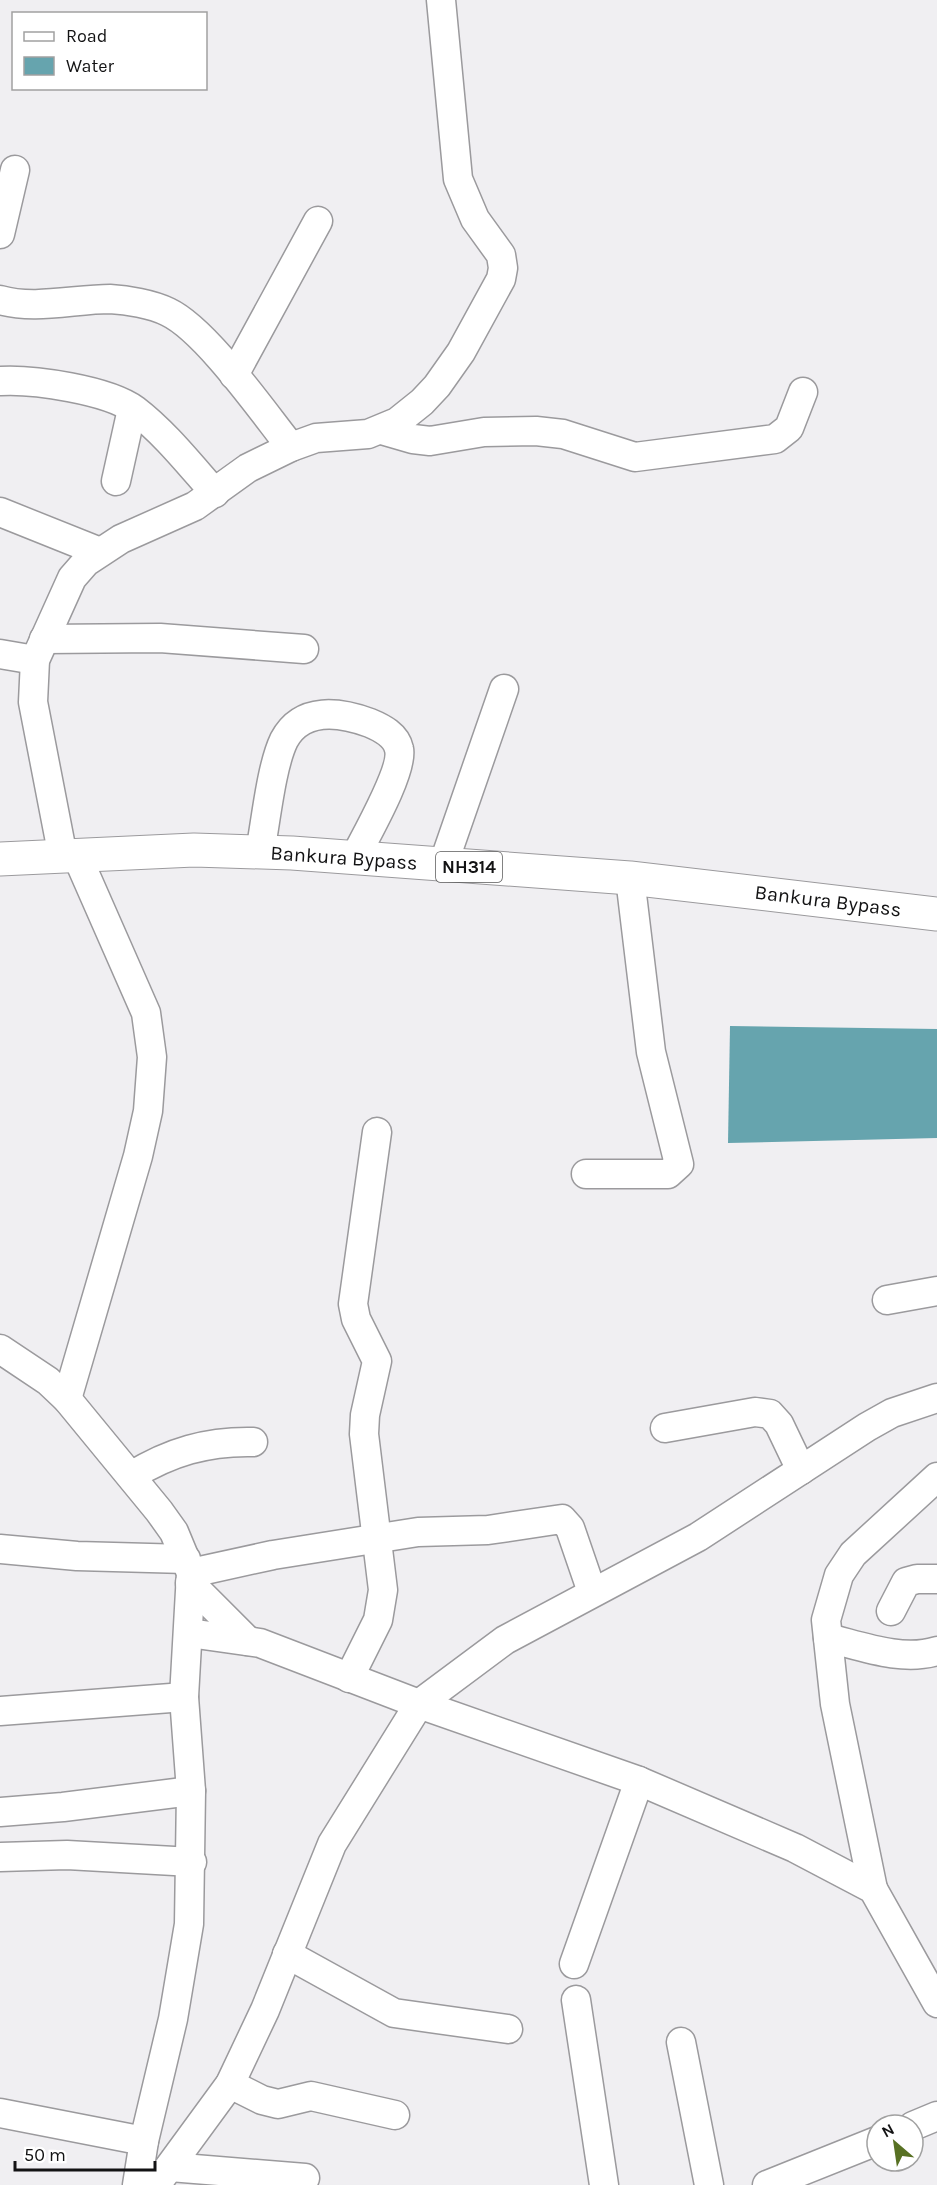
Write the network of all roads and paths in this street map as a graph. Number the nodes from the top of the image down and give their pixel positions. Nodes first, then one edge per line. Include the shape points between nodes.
1 (441, 0) edge
2 (15, 170) dead end
3 (318, 221) dead end
4 (0, 234) edge
5 (0, 300) edge
6 (234, 375) junction
7 (0, 381) edge
8 (803, 392) dead end
9 (132, 408) junction
10 (382, 430) junction
11 (291, 447) junction
12 (116, 481) dead end
13 (216, 493) junction
14 (0, 512) edge
15 (100, 552) junction
16 (304, 649) dead end
17 (39, 650) junction
18 (0, 654) edge
19 (504, 689) dead end
20 (260, 852) junction
21 (70, 857) junction
22 (0, 859) edge
23 (354, 859) junction
24 (443, 866) junction
25 (630, 878) junction
26 (937, 914) edge
27 (378, 1132) dead end
28 (586, 1174) dead end
29 (937, 1292) edge
30 (886, 1300) dead end
31 (0, 1348) edge
32 (937, 1398) edge
33 (68, 1399) junction
34 (664, 1428) dead end
35 (253, 1442) dead end
36 (801, 1470) junction
37 (131, 1476) junction
38 (937, 1477) edge
39 (376, 1539) junction
40 (0, 1549) edge
41 (189, 1572) junction
42 (937, 1579) edge
43 (592, 1592) junction
44 (891, 1611) dead end
45 (189, 1633) junction
46 (828, 1638) junction
47 (248, 1641) junction
48 (937, 1651) edge
49 (349, 1678) junction
50 (184, 1697) junction
51 (419, 1704) junction
52 (0, 1711) edge
53 (639, 1782) junction
54 (191, 1791) junction
55 (0, 1812) edge
56 (0, 1857) edge
57 (192, 1862) junction
58 (873, 1889) junction
59 (287, 1954) junction
60 (574, 1964) dead end
61 (934, 1992) edge
62 (576, 2000) dead end
63 (507, 2029) dead end
64 (681, 2042) dead end
65 (230, 2084) junction
66 (0, 2113) edge
67 (395, 2115) dead end
68 (144, 2141) junction
69 (865, 2146) edge
70 (163, 2176) edge
71 (305, 2178) dead end
72 (137, 2185) edge
73 (604, 2185) edge
74 (709, 2185) edge
75 (767, 2185) edge

1 - 10 street via 458,178 475,219 501,255 503,268 501,279 466,343 437,386 422,402
2 - 4 street
3 - 6 street
5 - 6 street via 18,304 114,299 167,312 190,328
6 - 11 street
7 - 9 street via 32,380 60,385
8 - 10 street via 789,428 775,438 635,457 563,434 536,431 484,432 430,441
9 - 12 street
9 - 13 street
10 - 11 street via 350,437 316,438
11 - 13 street via 248,468
13 - 15 street
14 - 15 street
15 - 17 street via 72,578
16 - 17 street via 160,638
17 - 18 street
17 - 21 street via 33,702
19 - 24 street
20 - 21 highway, Bankura Bypass / NH314 via 194,850
20 - 23 highway, Bankura Bypass / NH314
20 - 23 street via 285,738 297,724 314,715 333,712 384,729 399,750 399,767
21 - 22 highway, Bankura Bypass / NH314
21 - 33 street via 146,1013 152,1057 148,1111 138,1156
23 - 24 highway, Bankura Bypass / NH314
24 - 25 highway, Bankura Bypass / NH314
25 - 26 highway, Bankura Bypass / NH314
25 - 28 street via 651,1052 679,1164 668,1174
27 - 39 street via 353,1304 356,1320 377,1361 364,1434
29 - 30 street
31 - 33 street
32 - 36 street via 884,1418 838,1443
33 - 37 street
34 - 36 street via 755,1412 770,1414 779,1424
35 - 37 street via 227,1441 186,1449
36 - 43 street via 698,1538
37 - 41 street via 174,1532
38 - 46 street via 853,1554 838,1575 829,1601
39 - 41 street
39 - 43 street via 432,1530 488,1530 562,1519 570,1528
39 - 49 street via 382,1603 378,1620
40 - 41 street
41 - 45 street
41 - 47 street
42 - 44 street via 906,1582
43 - 51 street via 505,1640
45 - 47 street
45 - 50 street
46 - 48 street via 901,1654
46 - 58 street via 835,1704
47 - 49 street
49 - 51 street
50 - 52 street
50 - 54 street
51 - 53 street
51 - 59 street via 332,1844
53 - 58 street via 795,1848
53 - 60 street
54 - 55 street
54 - 57 street
56 - 57 street via 67,1855
57 - 68 street via 189,1924 177,1998
58 - 61 street
59 - 63 street via 394,2013
59 - 65 street
62 - 73 street
64 - 74 street
65 - 67 street via 278,2104 311,2096
65 - 70 street
66 - 68 street
68 - 72 street
69 - 75 street
70 - 71 street

